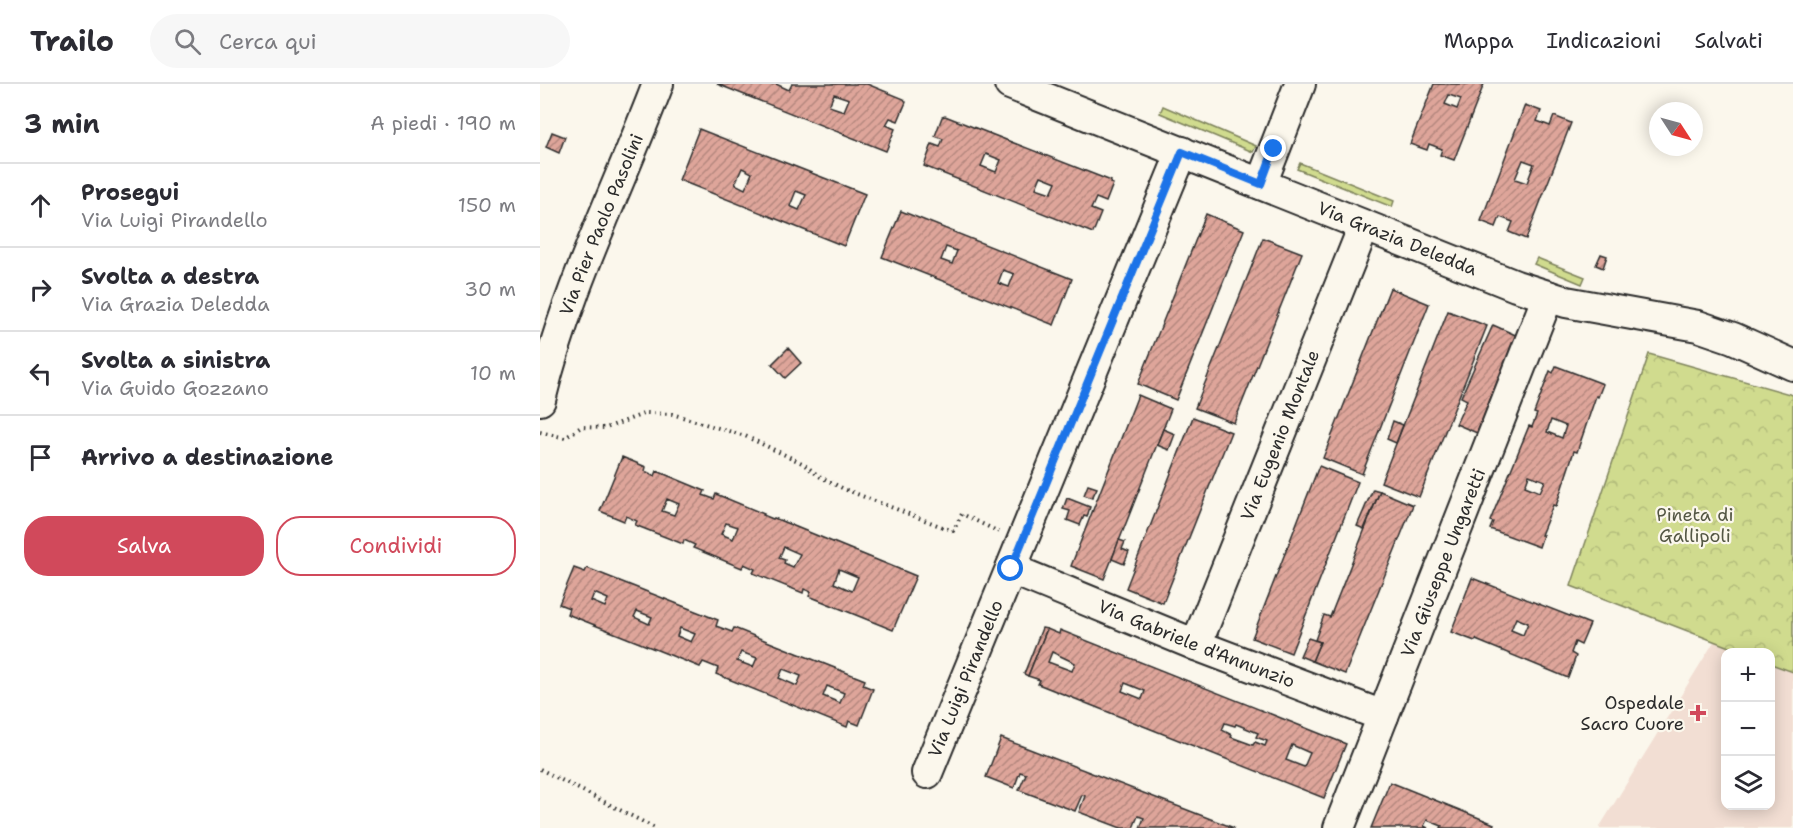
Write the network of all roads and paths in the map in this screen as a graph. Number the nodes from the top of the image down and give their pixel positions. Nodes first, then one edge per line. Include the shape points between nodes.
1 (658, 84) edge
2 (1010, 84) edge
3 (1300, 84) edge
4 (1182, 152) junction
5 (1261, 184) junction
6 (1364, 225) junction
7 (1548, 296) junction
8 (1793, 365) edge
9 (540, 400) edge
10 (540, 432) edge
11 (1016, 556) junction
12 (1196, 645) junction
13 (1383, 716) junction
14 (540, 769) edge
15 (927, 773) dead end
16 (656, 828) edge
17 (1339, 828) edge

1 - 9 street, Via Pier Paolo Pasolini via 583,269 549,362
2 - 4 street, Via Grazia Deledda
3 - 5 street
4 - 5 street, Via Grazia Deledda
4 - 11 street, Via Luigi Pirandello
5 - 6 street, Via Grazia Deledda
6 - 7 street, Via Grazia Deledda
6 - 12 street, Via Eugenio Montale
7 - 8 street, Via Grazia Deledda via 1698,326
7 - 13 street, Via Giuseppe Ungaretti
10 - 11 path via 565,438 581,427 606,428 646,413 672,414 745,436 844,489 953,531 962,514
11 - 12 street, Via Gabriele d'Annunzio
11 - 15 street, Via Luigi Pirandello
12 - 13 street, Via Gabriele d'Annunzio
13 - 17 street, Via Giuseppe Ungaretti
14 - 16 path

